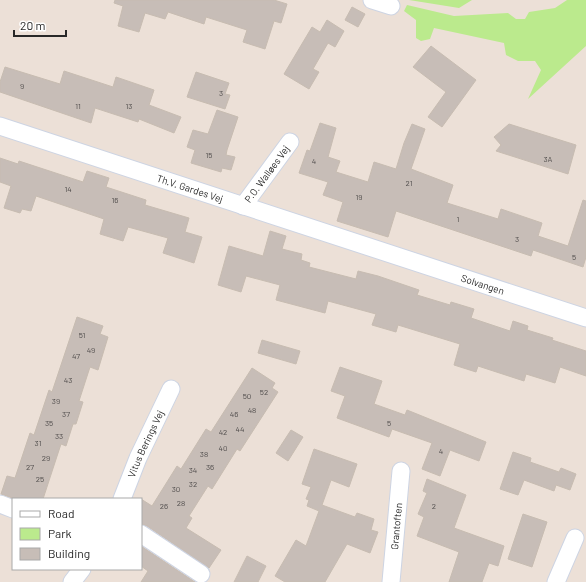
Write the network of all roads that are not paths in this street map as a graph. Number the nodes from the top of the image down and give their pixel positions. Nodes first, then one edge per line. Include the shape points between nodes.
1 (372, 0) edge
2 (391, 6) dead end
3 (0, 126) edge
4 (290, 142) dead end
5 (243, 206) junction
6 (380, 251) joint
7 (586, 318) edge
8 (171, 389) dead end
9 (401, 471) dead end
10 (122, 498) edge
11 (0, 504) edge
12 (12, 509) edge
13 (142, 535) edge
14 (575, 538) dead end
15 (81, 570) edge
16 (201, 574) dead end
17 (72, 582) edge
18 (391, 582) edge
19 (556, 582) edge

1 - 2 street
3 - 5 street, Th.V. Gardes Vej
4 - 5 street, P.O. Walløes Vej
5 - 6 street, Th.V. Gardes Vej
6 - 7 street, Solvangen
8 - 10 street, Vitus Berings Vej via 138,458
9 - 18 street, Grantoften
11 - 12 street
13 - 16 street
14 - 19 street
15 - 17 street

